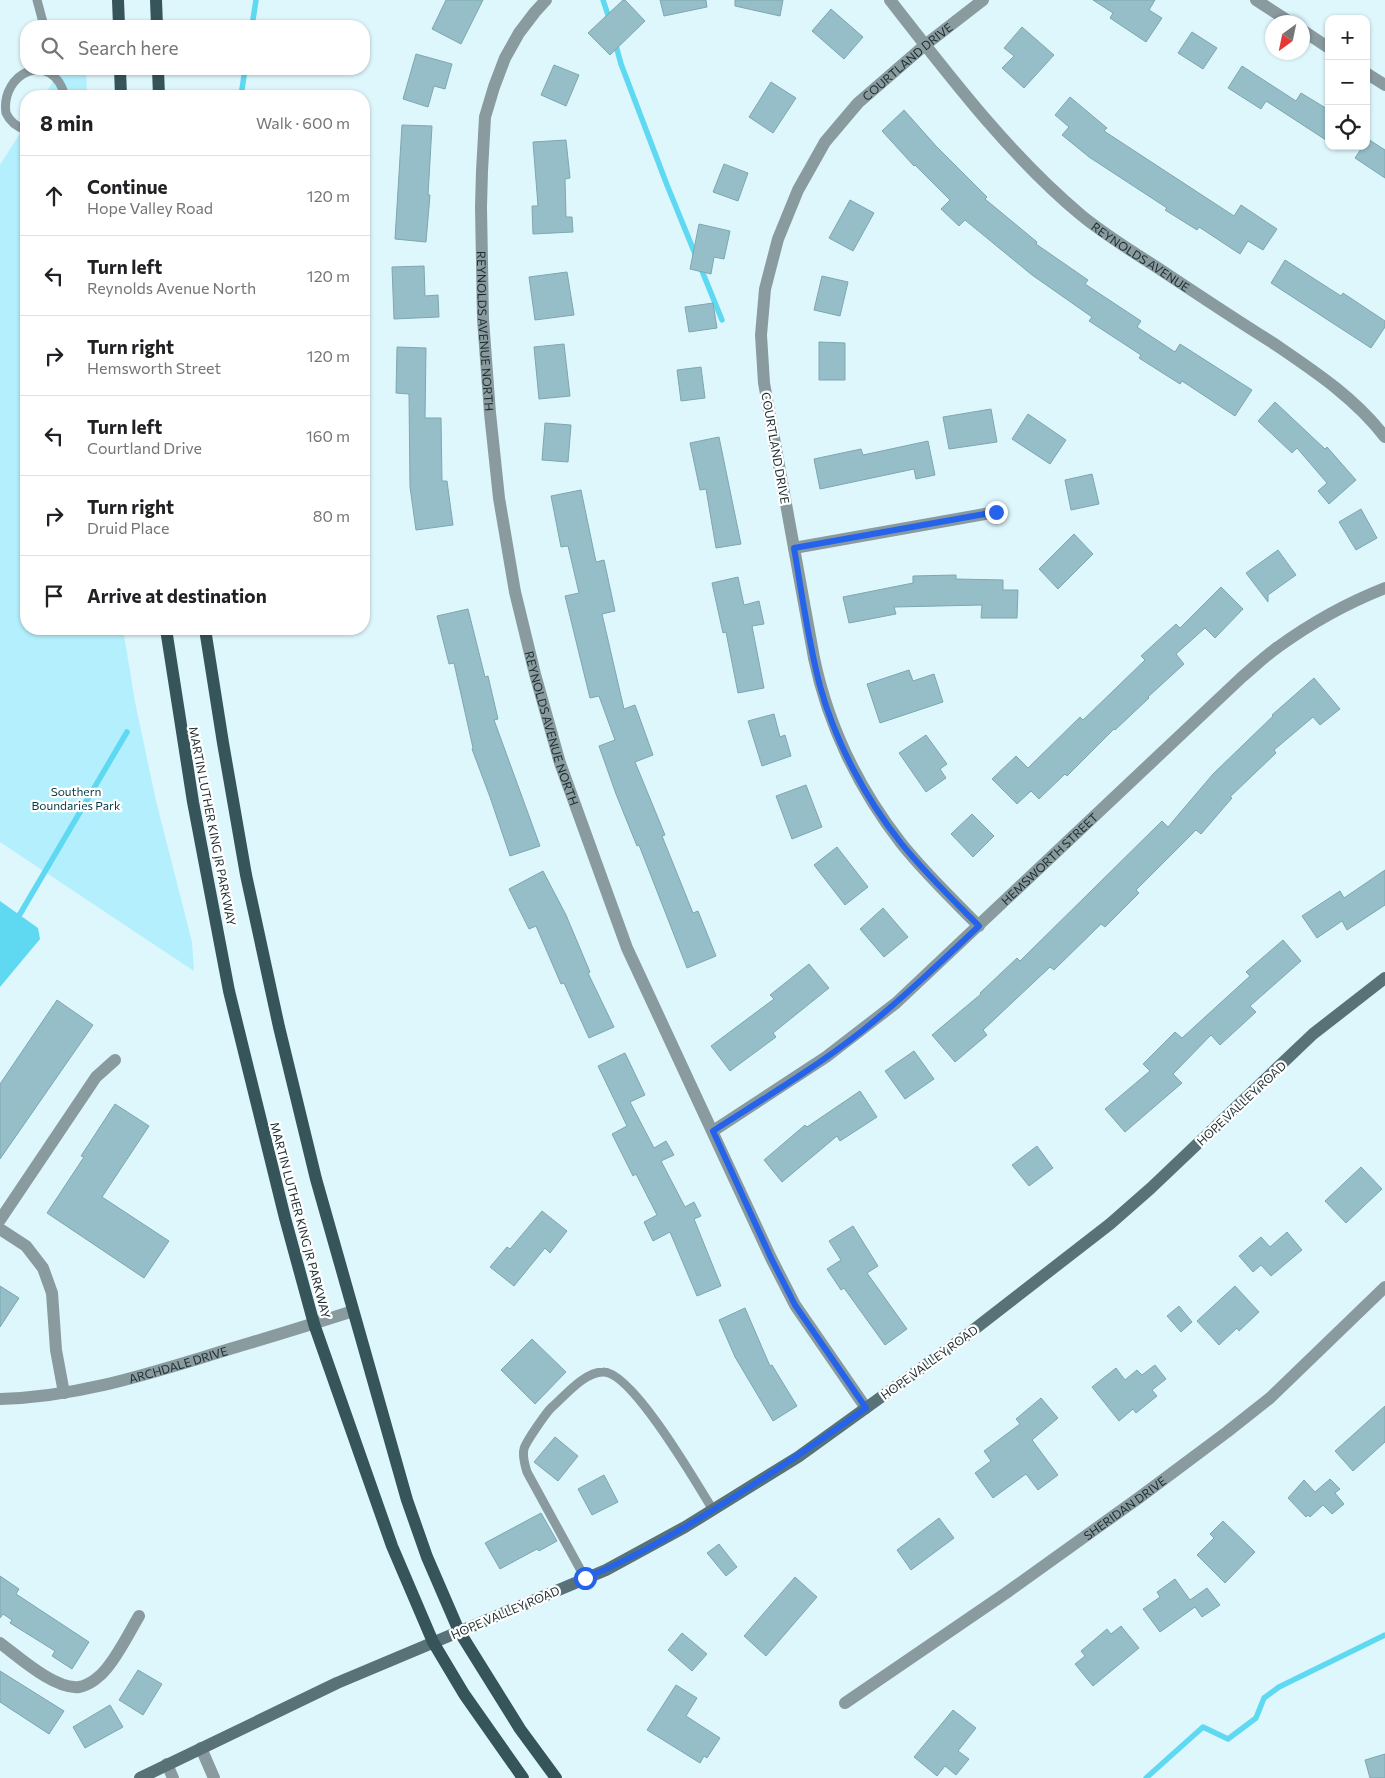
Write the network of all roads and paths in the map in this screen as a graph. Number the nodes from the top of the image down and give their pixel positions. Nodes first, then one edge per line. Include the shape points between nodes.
1 (37, 0) edge
2 (118, 0) edge
3 (156, 0) edge
4 (546, 0) edge
5 (890, 0) edge
6 (983, 0) edge
7 (1256, 0) edge
8 (1279, 15) edge
9 (42, 20) edge
10 (119, 20) edge
11 (157, 20) edge
12 (1310, 35) edge
13 (925, 45) junction
14 (1325, 45) edge
15 (20, 73) edge
16 (54, 75) edge
17 (120, 75) edge
18 (158, 75) edge
19 (1370, 75) edge
20 (1385, 85) edge
21 (62, 90) edge
22 (121, 90) edge
23 (159, 90) edge
24 (20, 127) edge
25 (1385, 437) edge
26 (996, 512) dead end
27 (794, 548) junction
28 (1385, 588) edge
29 (167, 635) edge
30 (207, 635) edge
31 (979, 926) junction
32 (1385, 978) edge
33 (115, 1060) dead end
34 (713, 1131) junction
35 (0, 1220) edge
36 (0, 1229) edge
37 (1385, 1287) edge
38 (352, 1311) junction
39 (314, 1324) junction
40 (64, 1393) junction
41 (0, 1399) edge
42 (866, 1408) junction
43 (713, 1510) junction
44 (585, 1578) junction
45 (140, 1616) dead end
46 (459, 1631) junction
47 (433, 1642) junction
48 (0, 1644) edge
49 (845, 1703) dead end
50 (201, 1748) junction
51 (167, 1764) junction
52 (140, 1778) edge
53 (172, 1778) edge
54 (214, 1778) edge
55 (523, 1778) edge
56 (556, 1778) edge

1 - 9 lane
2 - 10 main road
3 - 11 main road
4 - 34 street, REYNOLDS AVENUE NORTH via 519,33 505,58 485,117 481,207 483,320 499,498 515,592 560,763 627,948
5 - 13 street
6 - 13 street, COURTLAND DRIVE
7 - 8 street
12 - 14 street
13 - 25 street, REYNOLDS AVENUE via 1030,168 1081,215 1319,374 1349,397
13 - 27 street, COURTLAND DRIVE via 858,103 825,142 798,190 778,239 765,289 761,335 764,383
15 - 24 lane via 11,79 3,98 8,118
16 - 21 lane
17 - 22 main road
18 - 23 main road
19 - 20 street
26 - 27 street
27 - 31 street, COURTLAND DRIVE via 820,686 837,734 856,773 901,843
28 - 31 street, HEMSWORTH STREET via 1317,621 1276,648
29 - 39 main road, MARTIN LUTHER KING JR PARKWAY via 193,802 229,991 284,1218
30 - 38 main road, MARTIN LUTHER KING JR PARKWAY via 222,743 278,1027
31 - 34 street, HEMSWORTH STREET via 861,1031
32 - 42 main road, HOPE VALLEY ROAD via 1314,1034 1110,1224 963,1338
33 - 35 street via 96,1077
34 - 42 street, REYNOLDS AVENUE NORTH via 795,1305
36 - 40 street via 26,1246 43,1268 52,1293 56,1350
37 - 49 street, SHERIDAN DRIVE via 1270,1398 1227,1432 1014,1587
38 - 39 street, ARCHDALE DRIVE
38 - 46 main road, MARTIN LUTHER KING JR PARKWAY via 407,1500
39 - 40 street, ARCHDALE DRIVE via 138,1377
39 - 47 main road, MARTIN LUTHER KING JR PARKWAY via 392,1546
40 - 41 street, ARCHDALE DRIVE
42 - 43 main road, HOPE VALLEY ROAD via 798,1457
43 - 44 main road, HOPE VALLEY ROAD via 606,1570
43 - 44 lane via 642,1402 615,1375 604,1371 589,1374 548,1411 524,1448 523,1457 527,1472
44 - 46 main road, HOPE VALLEY ROAD
45 - 48 street via 107,1668 93,1682 79,1687 50,1679
46 - 47 main road, HOPE VALLEY ROAD
46 - 56 main road, MARTIN LUTHER KING JR PARKWAY via 520,1729
47 - 50 main road, HOPE VALLEY ROAD via 337,1683
47 - 55 main road, MARTIN LUTHER KING JR PARKWAY via 464,1694
50 - 51 main road, HOPE VALLEY ROAD
50 - 54 street
51 - 52 main road, HOPE VALLEY ROAD
51 - 53 street

